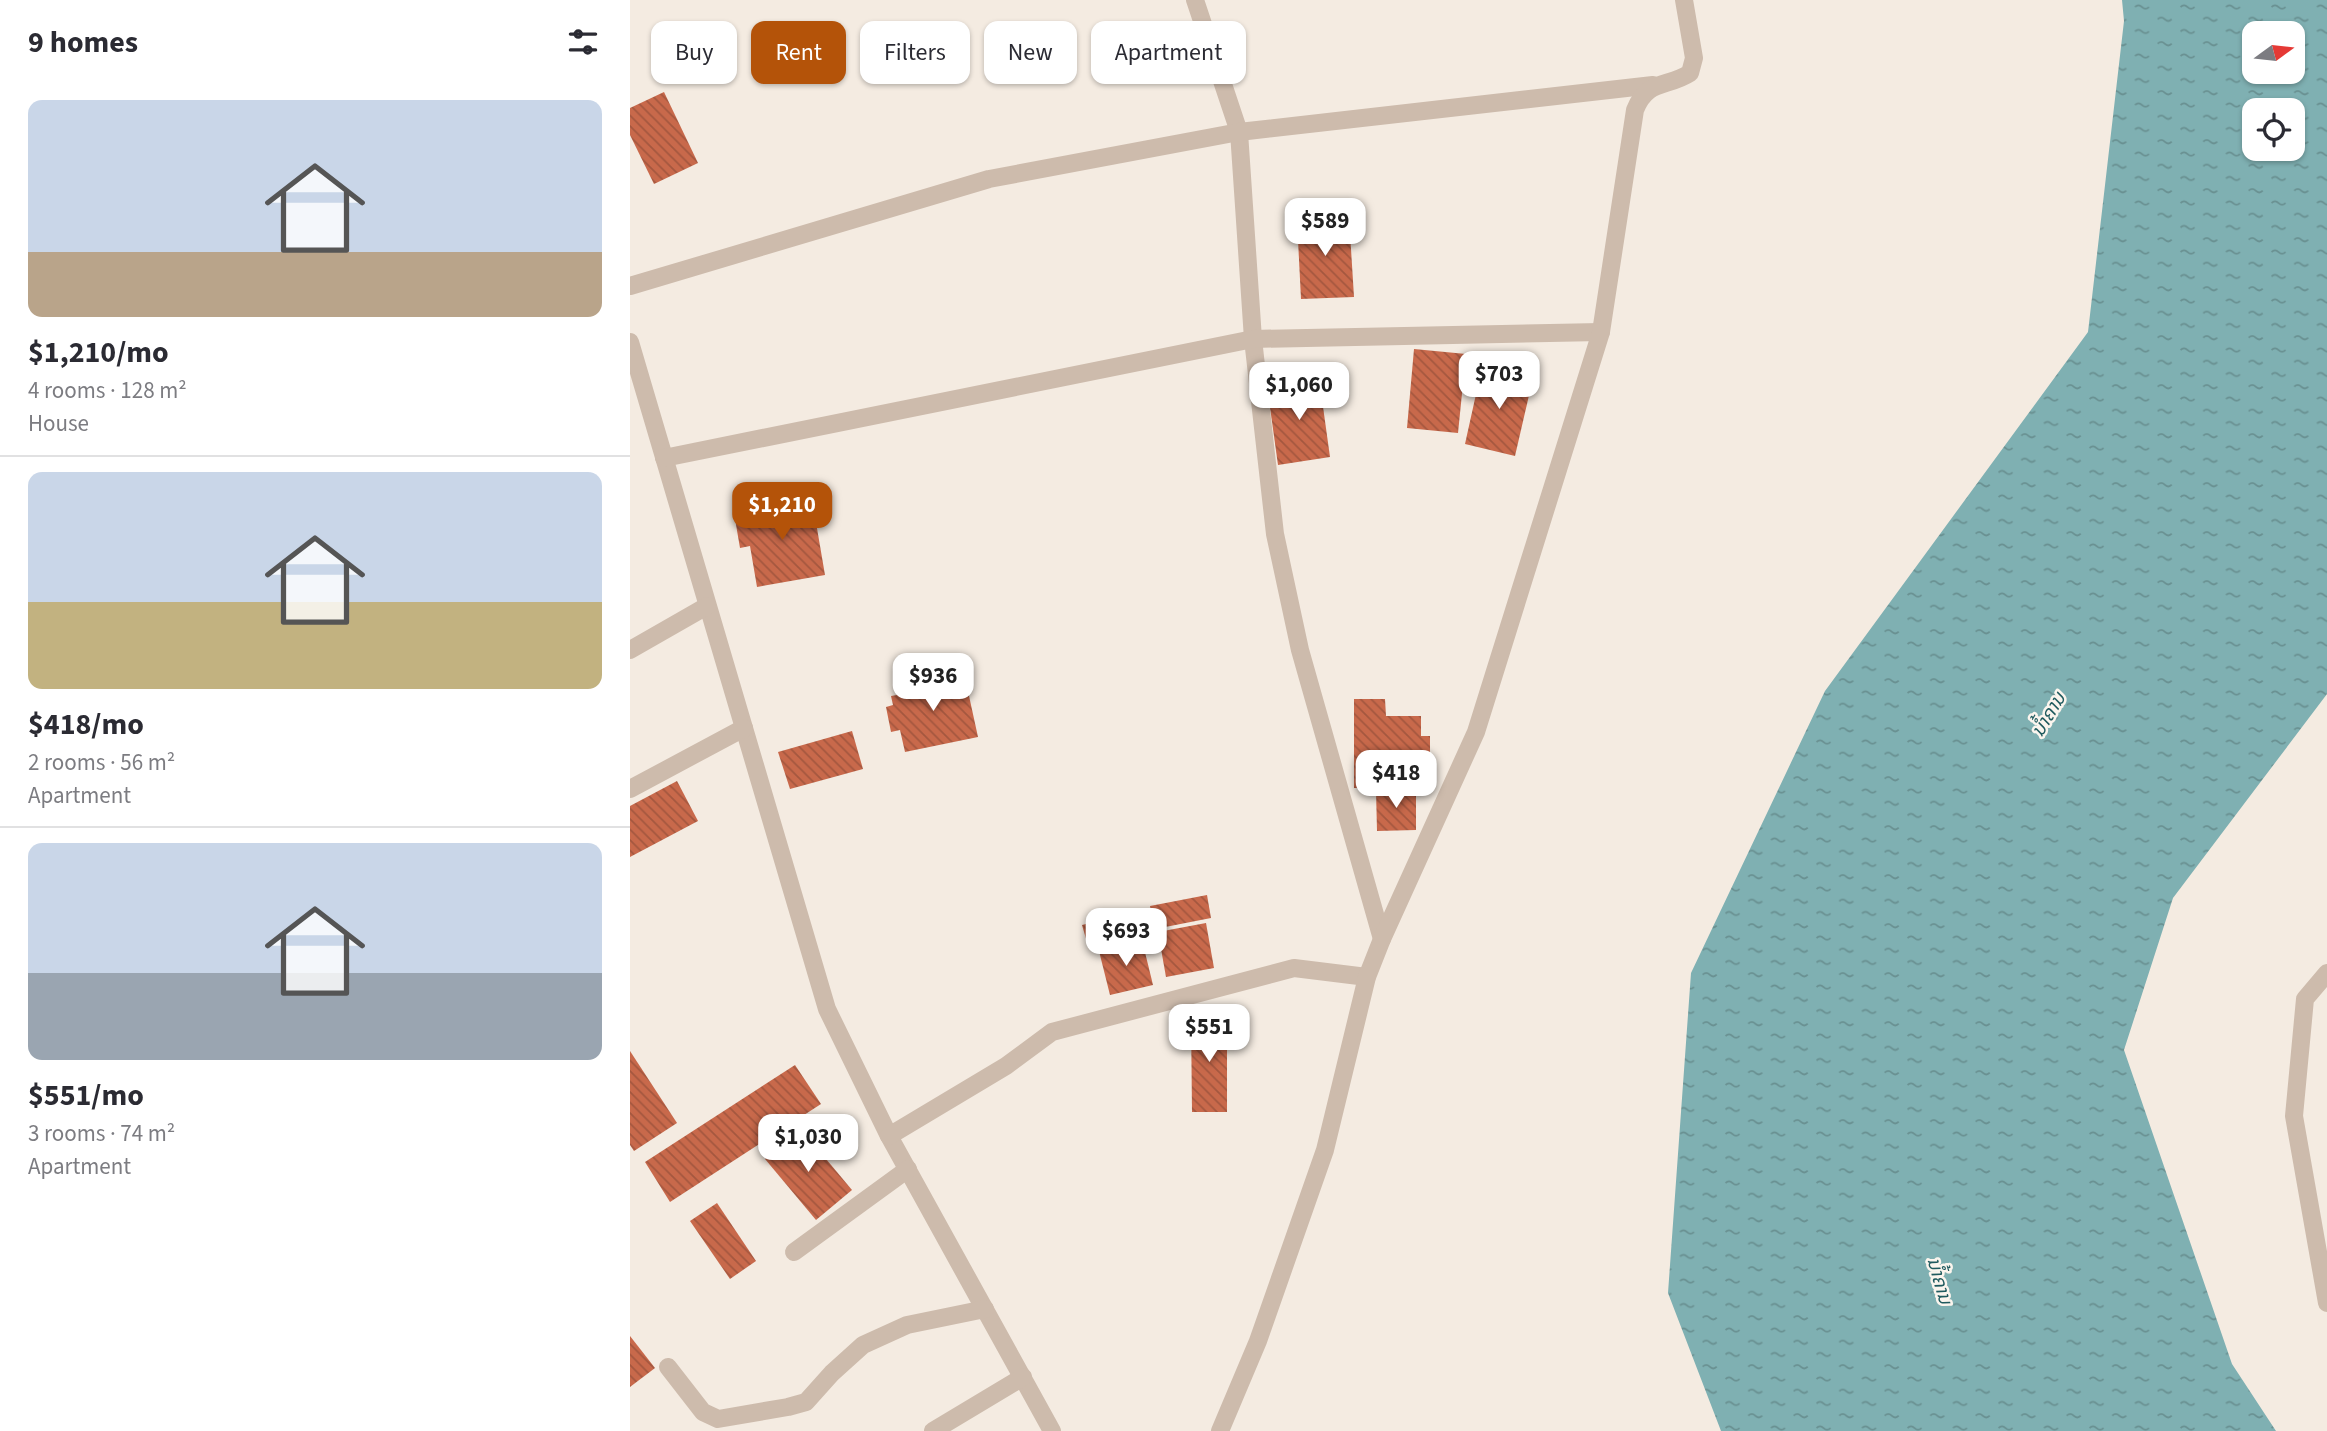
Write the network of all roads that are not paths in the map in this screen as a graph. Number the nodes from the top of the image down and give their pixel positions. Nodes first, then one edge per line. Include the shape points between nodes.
1 (1195, 0) edge
2 (1684, 0) edge
3 (1653, 85) junction
4 (1239, 132) junction
5 (630, 286) edge
6 (1601, 332) junction
7 (1253, 339) junction
8 (630, 342) edge
9 (664, 458) junction
10 (707, 606) junction
11 (630, 650) edge
12 (744, 728) junction
13 (630, 789) edge
14 (1381, 939) junction
15 (2327, 973) edge
16 (1367, 977) junction
17 (889, 1136) junction
18 (908, 1169) junction
19 (794, 1252) dead end
20 (2327, 1303) edge
21 (985, 1308) junction
22 (668, 1367) dead end
23 (1023, 1377) junction
24 (933, 1431) edge
25 (1052, 1431) edge
26 (1220, 1431) edge

1 - 4 street
2 - 3 street via 1694,58 1690,73
3 - 4 street
3 - 6 street via 1635,110
4 - 5 street via 989,179
4 - 7 street
6 - 7 street
6 - 14 street via 1476,733
7 - 9 street
7 - 14 street via 1275,534 1300,650
8 - 9 street
9 - 10 street
10 - 11 street
10 - 12 street
12 - 13 street
12 - 17 street via 827,1009
14 - 16 street
15 - 20 street via 2305,999 2294,1116
16 - 17 street via 1294,968 1052,1032 1006,1066
16 - 26 street via 1325,1150 1258,1341
17 - 18 street
18 - 19 street
18 - 21 street
21 - 22 street via 906,1325 863,1345 806,1402 788,1407 718,1419 703,1412
21 - 23 street
23 - 24 street
23 - 25 street

